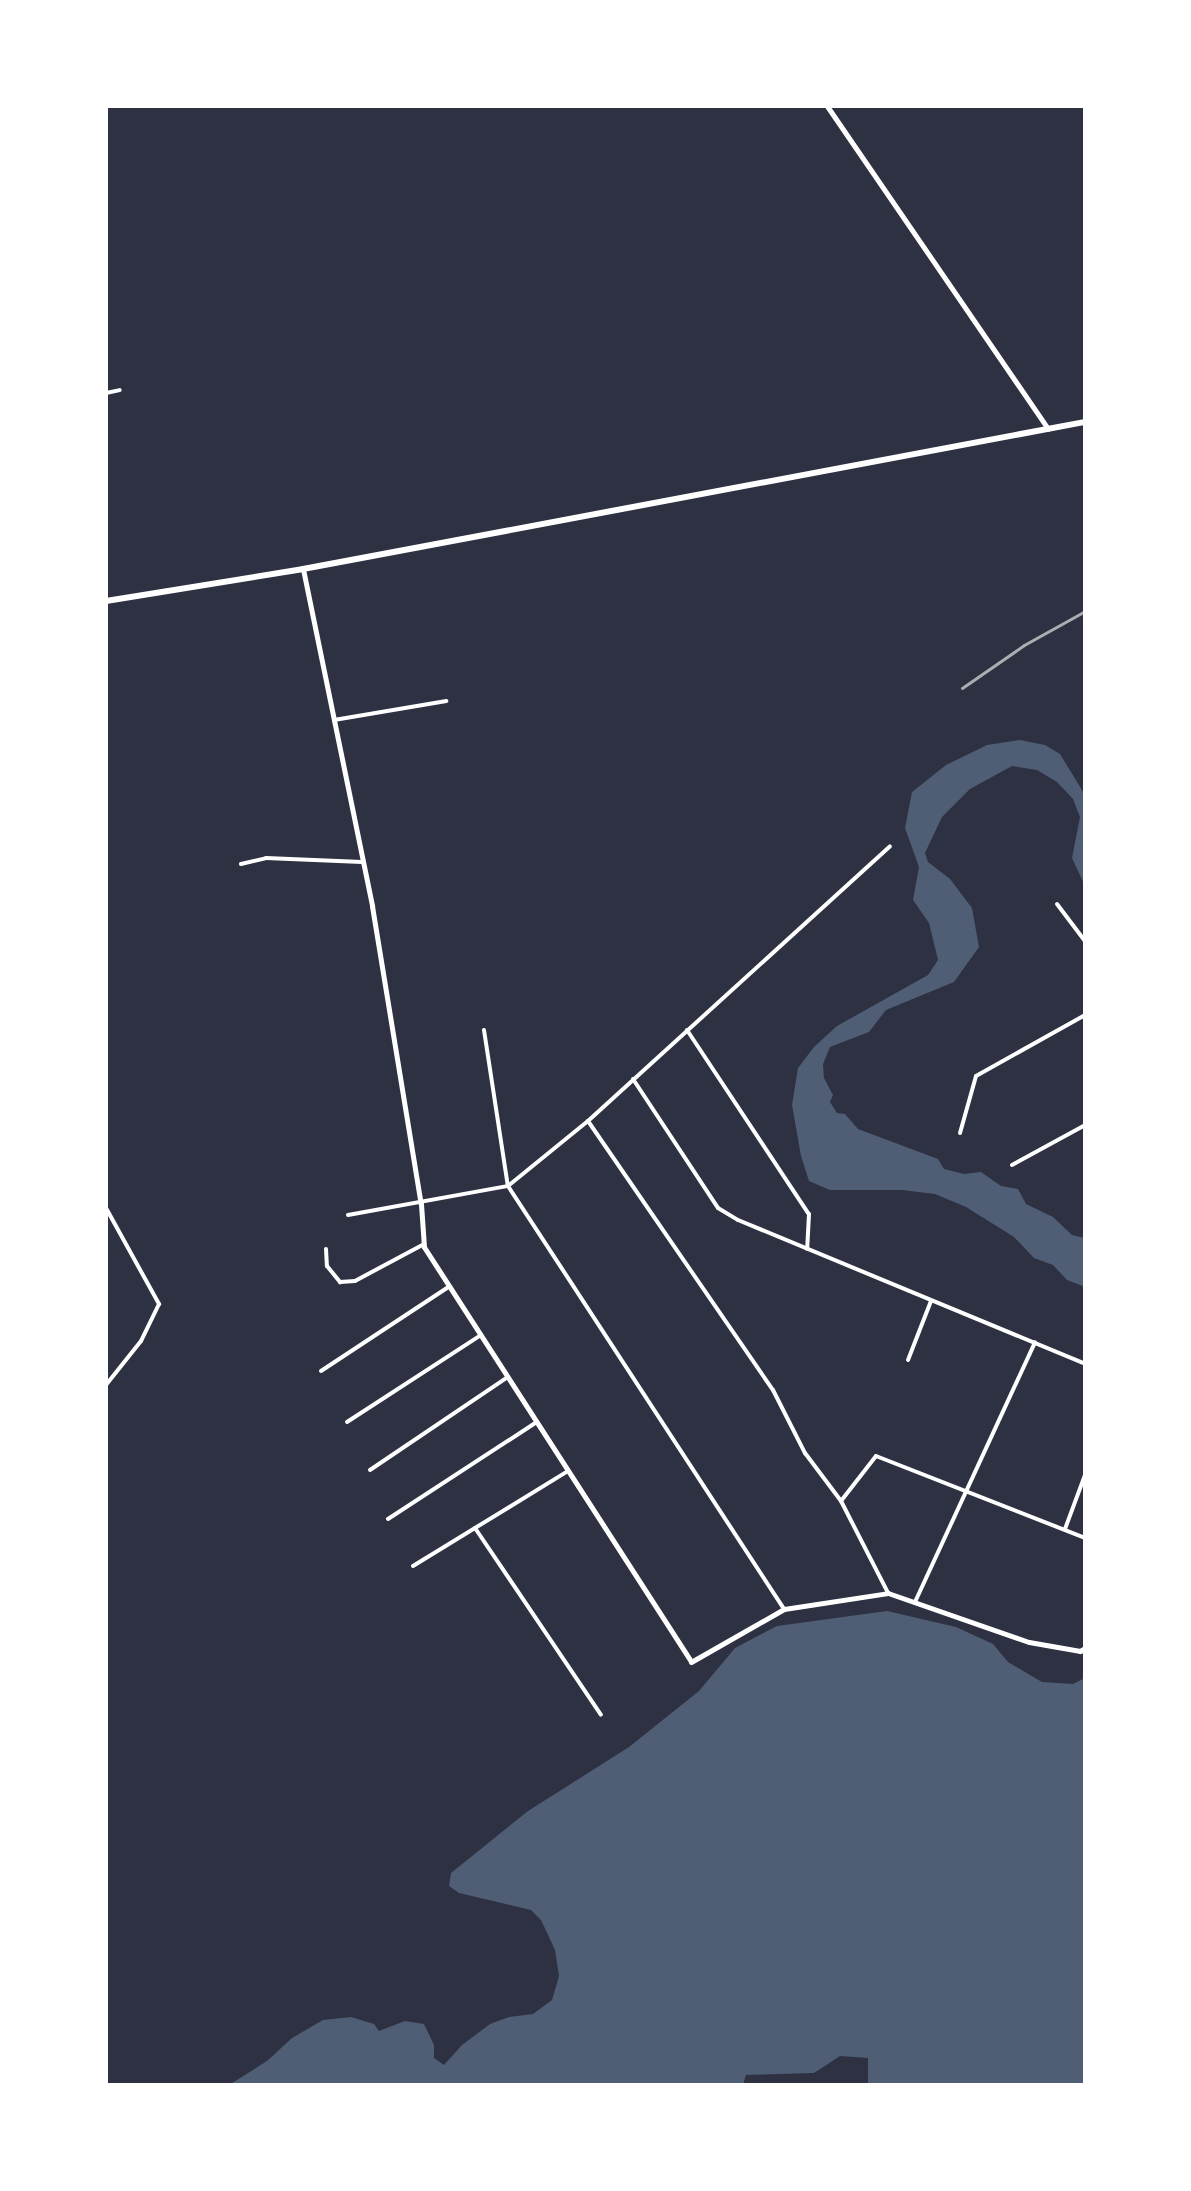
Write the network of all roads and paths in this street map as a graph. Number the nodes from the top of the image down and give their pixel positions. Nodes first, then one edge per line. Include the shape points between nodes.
1 (827, 106) edge
2 (120, 390) dead end
3 (106, 393) edge
4 (1085, 422) edge
5 (1049, 430) junction
6 (303, 569) junction
7 (106, 601) edge
8 (446, 701) dead end
9 (334, 720) junction
10 (890, 846) dead end
11 (363, 862) junction
12 (241, 864) dead end
13 (1057, 904) dead end
14 (1085, 941) edge
15 (1085, 1015) edge
16 (484, 1030) dead end
17 (687, 1030) junction
18 (633, 1079) junction
19 (588, 1121) junction
20 (1085, 1125) edge
21 (960, 1133) dead end
22 (1012, 1165) dead end
23 (508, 1186) junction
24 (421, 1204) junction
25 (106, 1208) edge
26 (348, 1215) dead end
27 (424, 1244) junction
28 (326, 1249) dead end
29 (807, 1249) junction
30 (450, 1286) junction
31 (931, 1301) junction
32 (481, 1335) junction
33 (1035, 1342) junction
34 (908, 1360) dead end
35 (1085, 1364) edge
36 (321, 1371) dead end
37 (508, 1377) junction
38 (106, 1385) edge
39 (347, 1422) dead end
40 (537, 1422) junction
41 (370, 1470) dead end
42 (568, 1471) junction
43 (1085, 1475) edge
44 (967, 1490) junction
45 (841, 1501) junction
46 (388, 1519) dead end
47 (475, 1528) junction
48 (1065, 1530) junction
49 (1085, 1538) edge
50 (413, 1566) dead end
51 (888, 1593) junction
52 (915, 1602) junction
53 (784, 1609) junction
54 (1085, 1648) edge
55 (601, 1715) dead end

1 - 5 street
2 - 3 street
4 - 5 main road
5 - 6 main road
6 - 7 main road
6 - 9 street
8 - 9 street
9 - 11 street
10 - 17 street
11 - 12 street via 266,858
11 - 24 street
13 - 14 street
15 - 21 street via 976,1076
16 - 23 street
17 - 18 street
17 - 29 street via 809,1214
18 - 19 street
18 - 29 street via 718,1208
19 - 23 street
19 - 45 street via 773,1390 805,1453
20 - 22 street
23 - 24 street
23 - 53 street
24 - 26 street
24 - 27 street
25 - 38 street via 159,1304 146,1333
27 - 28 street via 355,1281 340,1282 327,1266
27 - 30 street
29 - 31 street
30 - 32 street
30 - 36 street
31 - 33 street
31 - 34 street
32 - 37 street
32 - 39 street
33 - 35 street
33 - 44 street
37 - 40 street
37 - 41 street
40 - 42 street
40 - 46 street
42 - 47 street
42 - 53 street via 691,1662
43 - 48 street
44 - 45 street via 876,1456
44 - 48 street
44 - 52 street
45 - 51 street
47 - 50 street
47 - 55 street
48 - 49 street
51 - 52 street
51 - 53 street
52 - 54 street via 1029,1642

